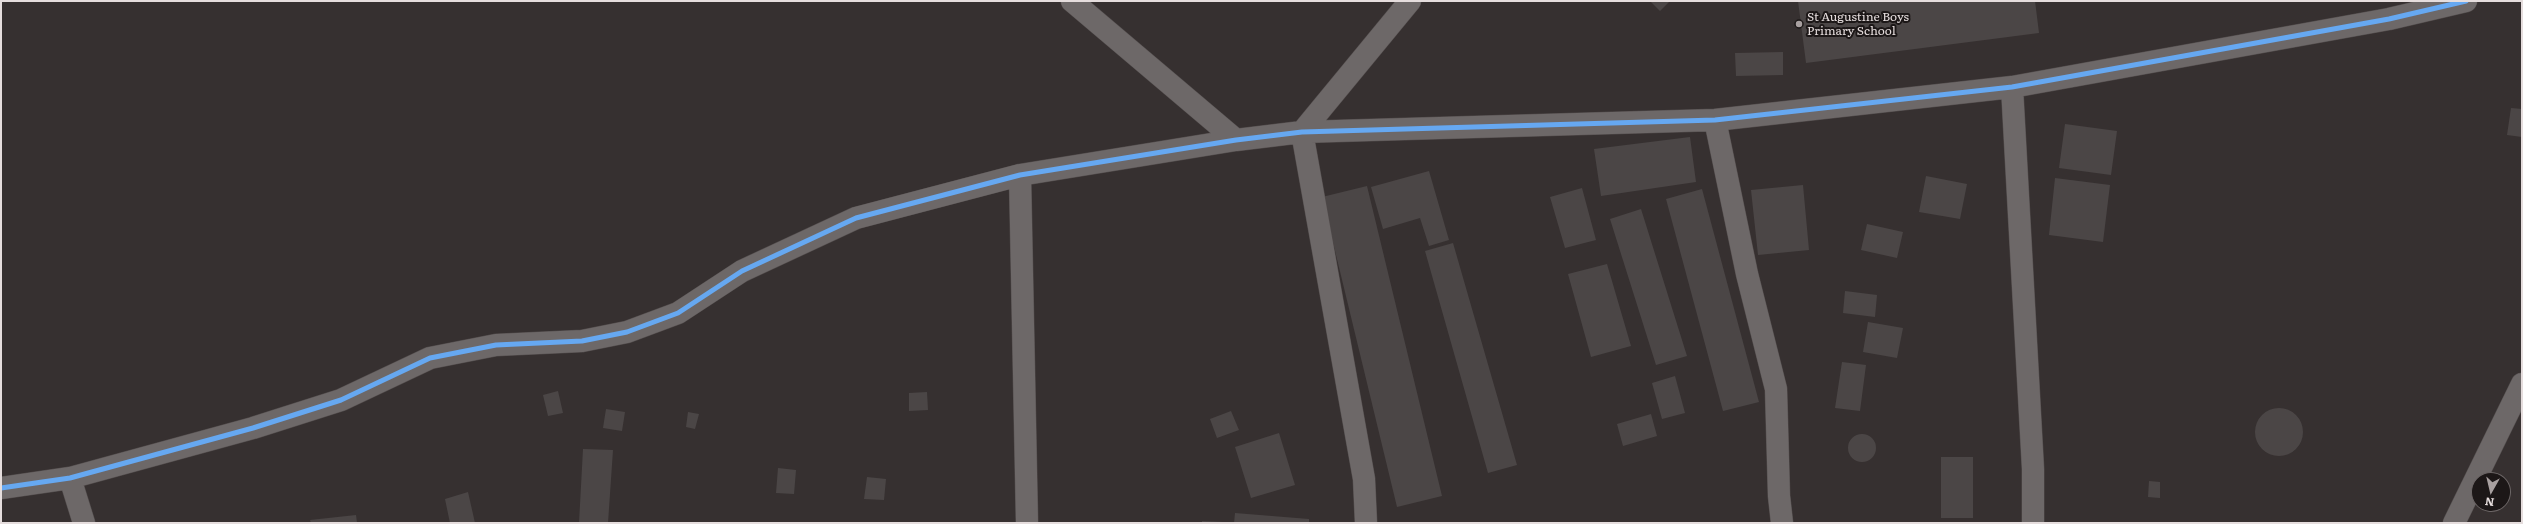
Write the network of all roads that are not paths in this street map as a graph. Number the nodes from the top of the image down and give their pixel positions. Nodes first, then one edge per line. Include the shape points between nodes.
1 (1072, 1) edge
2 (1410, 1) edge
3 (2466, 1) edge
4 (2012, 87) junction
5 (1715, 120) junction
6 (1302, 132) junction
7 (1236, 140) junction
8 (1020, 174) junction
9 (2522, 384) edge
10 (70, 478) junction
11 (1, 488) edge
12 (84, 523) edge
13 (1027, 523) edge
14 (1366, 523) edge
15 (1782, 523) edge
16 (2034, 523) edge
17 (2454, 523) edge

1 - 7 street
2 - 6 street
3 - 4 street via 2389,19
4 - 5 street
4 - 16 street
5 - 6 street
5 - 15 street via 1747,274 1776,389
6 - 7 street
6 - 14 street via 1364,479
7 - 8 street
8 - 10 street via 856,218 742,271 678,313 627,332 582,341 496,345 430,358 341,400 253,428
8 - 13 street
9 - 17 street
10 - 11 street
10 - 12 street

